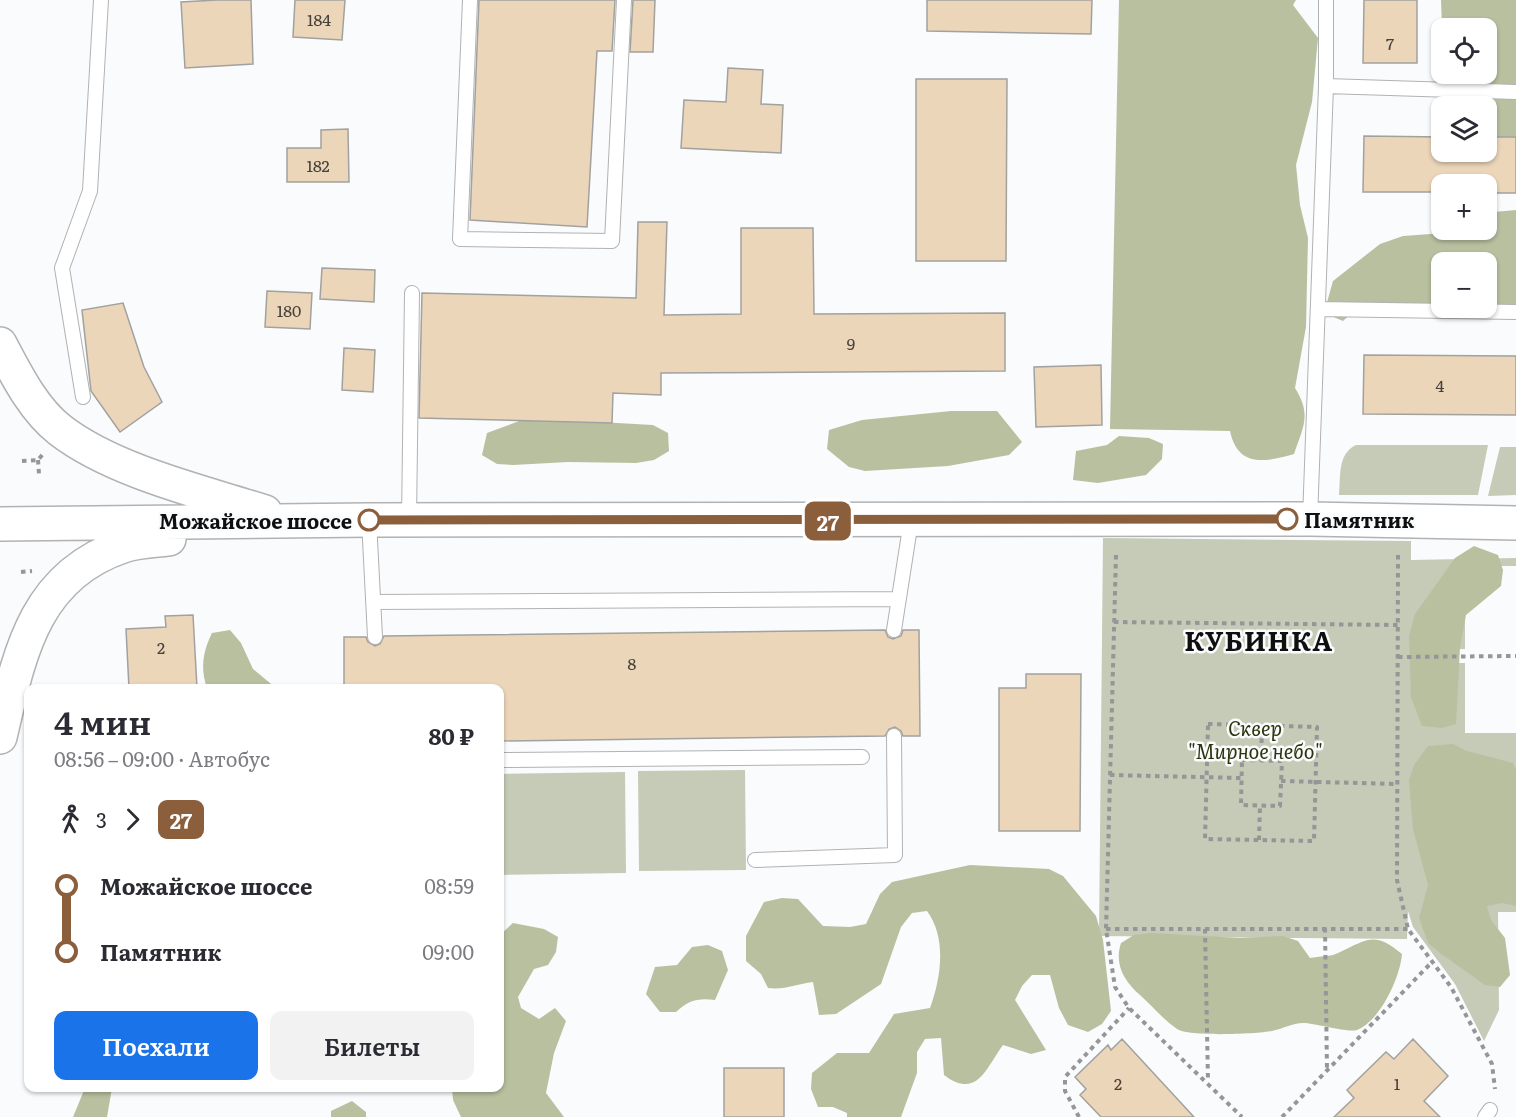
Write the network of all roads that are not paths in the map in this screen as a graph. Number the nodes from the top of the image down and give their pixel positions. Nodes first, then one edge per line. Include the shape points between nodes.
1 (100, 0) edge
2 (470, 0) edge
3 (624, 0) edge
4 (1326, 0) edge
5 (1326, 86) junction
6 (1516, 92) edge
7 (412, 293) dead end
8 (1318, 309) junction
9 (1516, 312) edge
10 (0, 344) edge
11 (83, 397) dead end
12 (1310, 519) junction
13 (369, 520) junction
14 (410, 520) junction
15 (292, 521) junction
16 (911, 521) junction
17 (1516, 523) edge
18 (0, 524) edge
19 (898, 598) junction
20 (373, 602) junction
21 (894, 630) dead end
22 (375, 637) dead end
23 (894, 736) dead end
24 (0, 737) edge
25 (862, 758) dead end
26 (504, 760) edge
27 (755, 860) dead end

1 - 11 lane via 90,191 62,268
2 - 3 lane via 460,239 612,241
4 - 5 lane
5 - 6 lane
5 - 8 lane
7 - 14 lane
8 - 9 lane
8 - 12 lane
10 - 15 street via 35,405 59,430 80,443 158,478
12 - 16 street
12 - 17 street
13 - 14 street
13 - 15 street
13 - 20 lane
14 - 16 street
15 - 18 street
15 - 24 street via 124,546 81,566 56,589 19,654
16 - 19 lane
19 - 20 lane
19 - 21 lane
20 - 22 lane
23 - 27 lane via 895,855
25 - 26 lane

